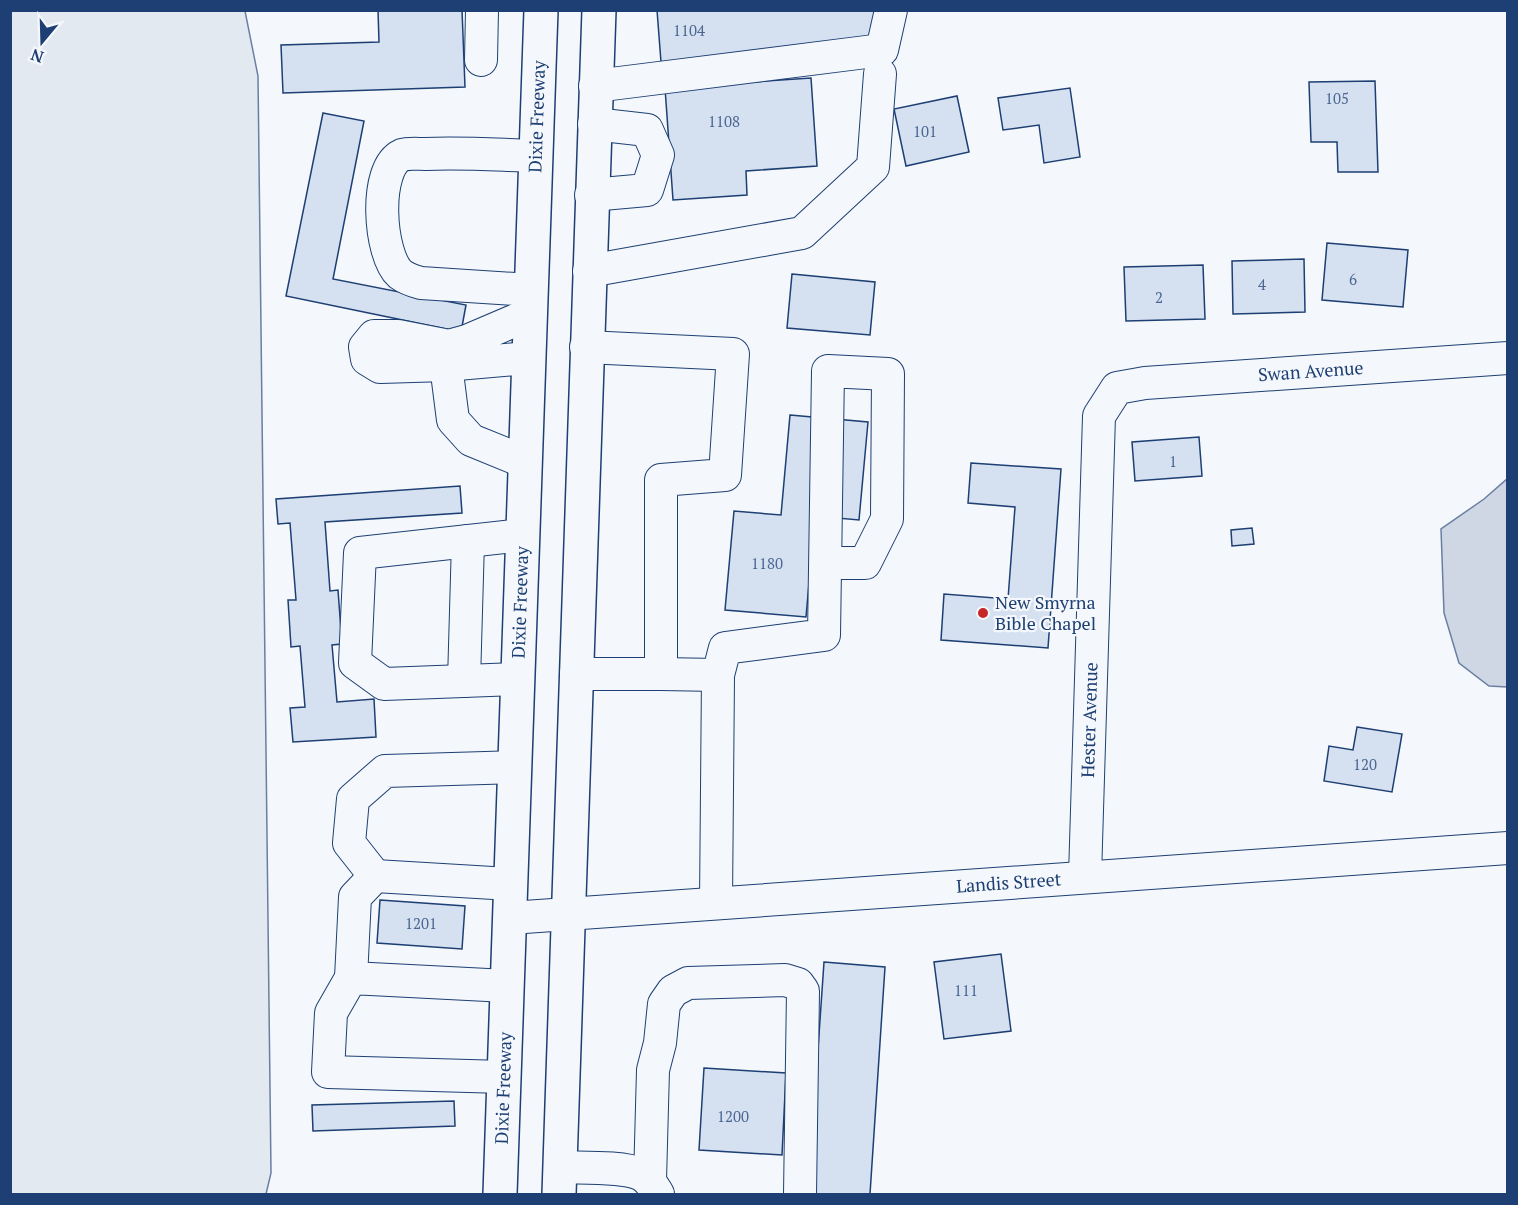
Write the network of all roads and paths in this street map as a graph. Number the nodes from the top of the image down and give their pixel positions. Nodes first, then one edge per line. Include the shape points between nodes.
1 (482, 10) edge
2 (541, 10) edge
3 (598, 10) edge
4 (891, 10) edge
5 (481, 60) dead end
6 (880, 74) dead end
7 (595, 86) junction
8 (594, 124) junction
9 (536, 156) junction
10 (591, 195) junction
11 (589, 271) junction
12 (530, 302) junction
13 (586, 347) junction
14 (528, 358) junction
15 (1508, 358) edge
16 (446, 365) junction
17 (1117, 388) joint
18 (525, 462) junction
19 (523, 534) junction
20 (468, 541) junction
21 (826, 563) junction
22 (576, 674) junction
23 (661, 674) junction
24 (718, 675) junction
25 (518, 679) junction
26 (464, 681) junction
27 (515, 767) junction
28 (1508, 848) edge
29 (375, 876) junction
30 (1085, 876) junction
31 (511, 885) junction
32 (716, 903) junction
33 (567, 914) junction
34 (510, 918) junction
35 (351, 978) junction
36 (507, 986) junction
37 (504, 1077) junction
38 (559, 1180) edge
39 (654, 1187) edge
40 (500, 1194) edge
41 (800, 1194) edge

1 - 5 street
2 - 9 main road, Dixie Freeway
3 - 7 main road
4 - 7 street via 882,51
6 - 11 street via 873,167 802,233
7 - 8 main road
8 - 10 main road
8 - 10 street via 647,130 658,155 647,190
9 - 12 main road, Dixie Freeway
9 - 12 street via 402,155 390,165 384,184 382,229 388,256 409,280
10 - 11 main road
11 - 13 main road
12 - 14 main road, Dixie Freeway
12 - 16 street via 466,341 449,346 398,336 374,336 365,347 367,359 380,367
13 - 22 main road
13 - 23 street via 733,354 725,475 661,480
14 - 16 street
14 - 18 main road, Dixie Freeway
15 - 17 street, Swan Avenue via 1144,382
16 - 18 street via 453,420 471,440
17 - 30 street, Hester Avenue via 1099,416
18 - 19 main road, Dixie Freeway
19 - 20 street
19 - 25 main road, Dixie Freeway
20 - 26 street
20 - 26 street via 360,553 356,663 384,684
21 - 21 street via 828,371 888,374 887,519 865,562
21 - 24 street via 824,635 724,648
22 - 23 street
22 - 33 main road
23 - 24 street
24 - 32 street
25 - 26 street
25 - 27 main road, Dixie Freeway
27 - 29 street via 385,771 352,799 349,843
27 - 31 main road, Dixie Freeway
28 - 30 street, Landis Street
29 - 31 street
29 - 35 street via 355,897
30 - 32 street, Landis Street
31 - 34 main road, Dixie Freeway
32 - 33 street, Landis Street
33 - 34 street, Landis Street
33 - 38 main road
34 - 36 main road, Dixie Freeway
35 - 36 street
35 - 37 street via 331,1013 328,1072
36 - 37 main road, Dixie Freeway
37 - 40 main road, Dixie Freeway
38 - 39 street via 622,1170 639,1173
39 - 41 street via 653,1070 664,1004 674,991 688,983 785,980 798,984 803,991

